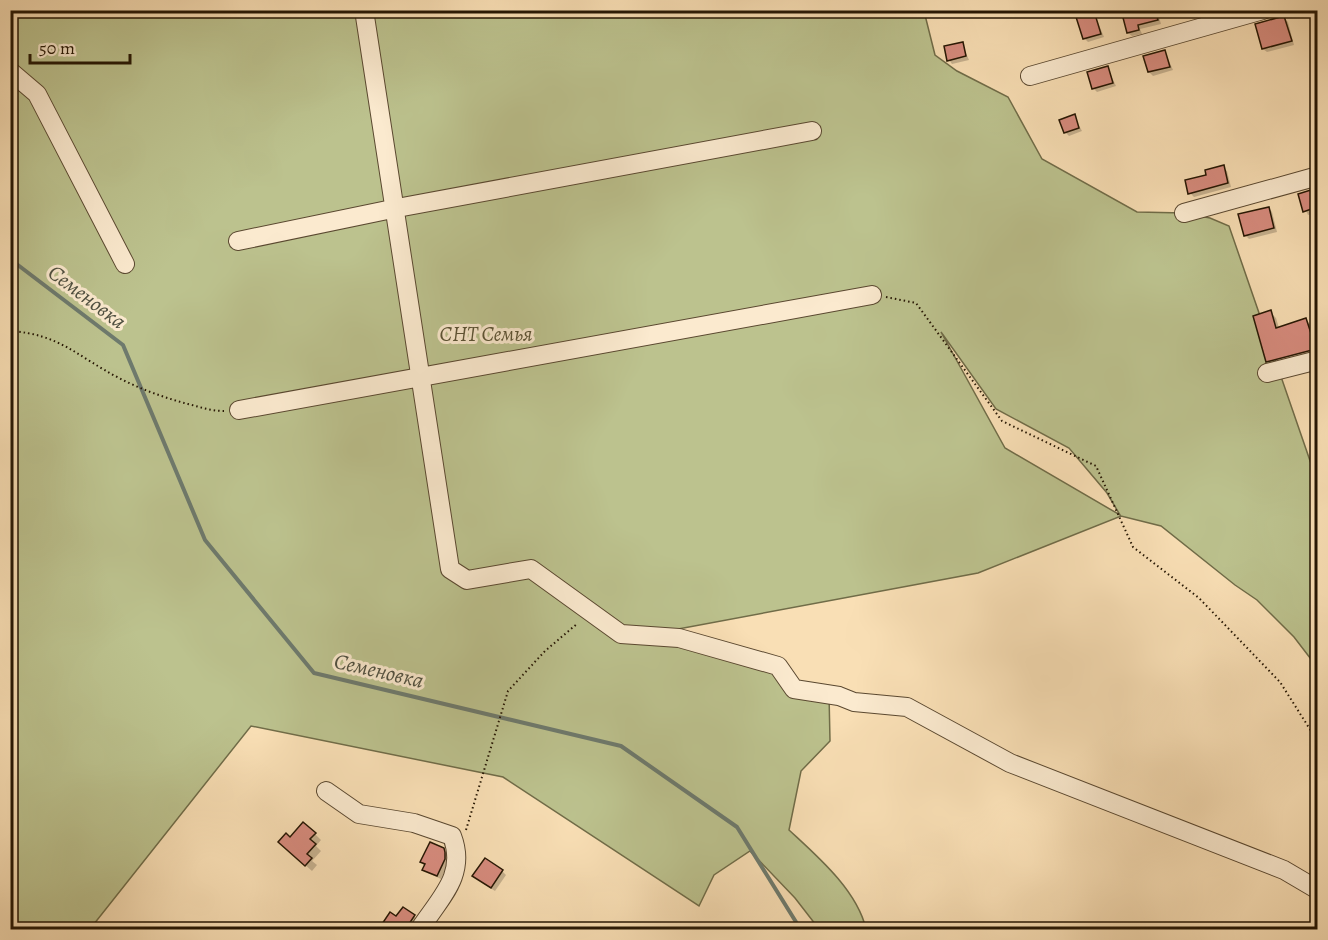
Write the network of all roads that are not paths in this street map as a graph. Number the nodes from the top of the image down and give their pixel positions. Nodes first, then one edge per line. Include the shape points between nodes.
1 (364, 10) edge
2 (1263, 10) edge
3 (10, 71) edge
4 (1030, 76) dead end
5 (812, 131) dead end
6 (1317, 176) edge
7 (397, 208) junction
8 (1184, 213) dead end
9 (238, 241) dead end
10 (126, 264) dead end
11 (872, 295) road end
12 (1317, 360) edge
13 (1267, 373) dead end
14 (421, 375) junction
15 (239, 410) road end
16 (326, 791) dead end
17 (1317, 890) edge
18 (419, 930) edge

1 - 7 street
2 - 4 street
3 - 10 street via 37,94
5 - 7 street
6 - 8 street
7 - 9 street
7 - 14 street
11 - 14 street
12 - 13 street
14 - 15 street
14 - 17 street via 450,569 467,580 531,568 621,634 679,638 778,666 794,689 854,702 907,707 1010,763 1284,870
16 - 18 street via 359,814 452,836 457,848 457,871

